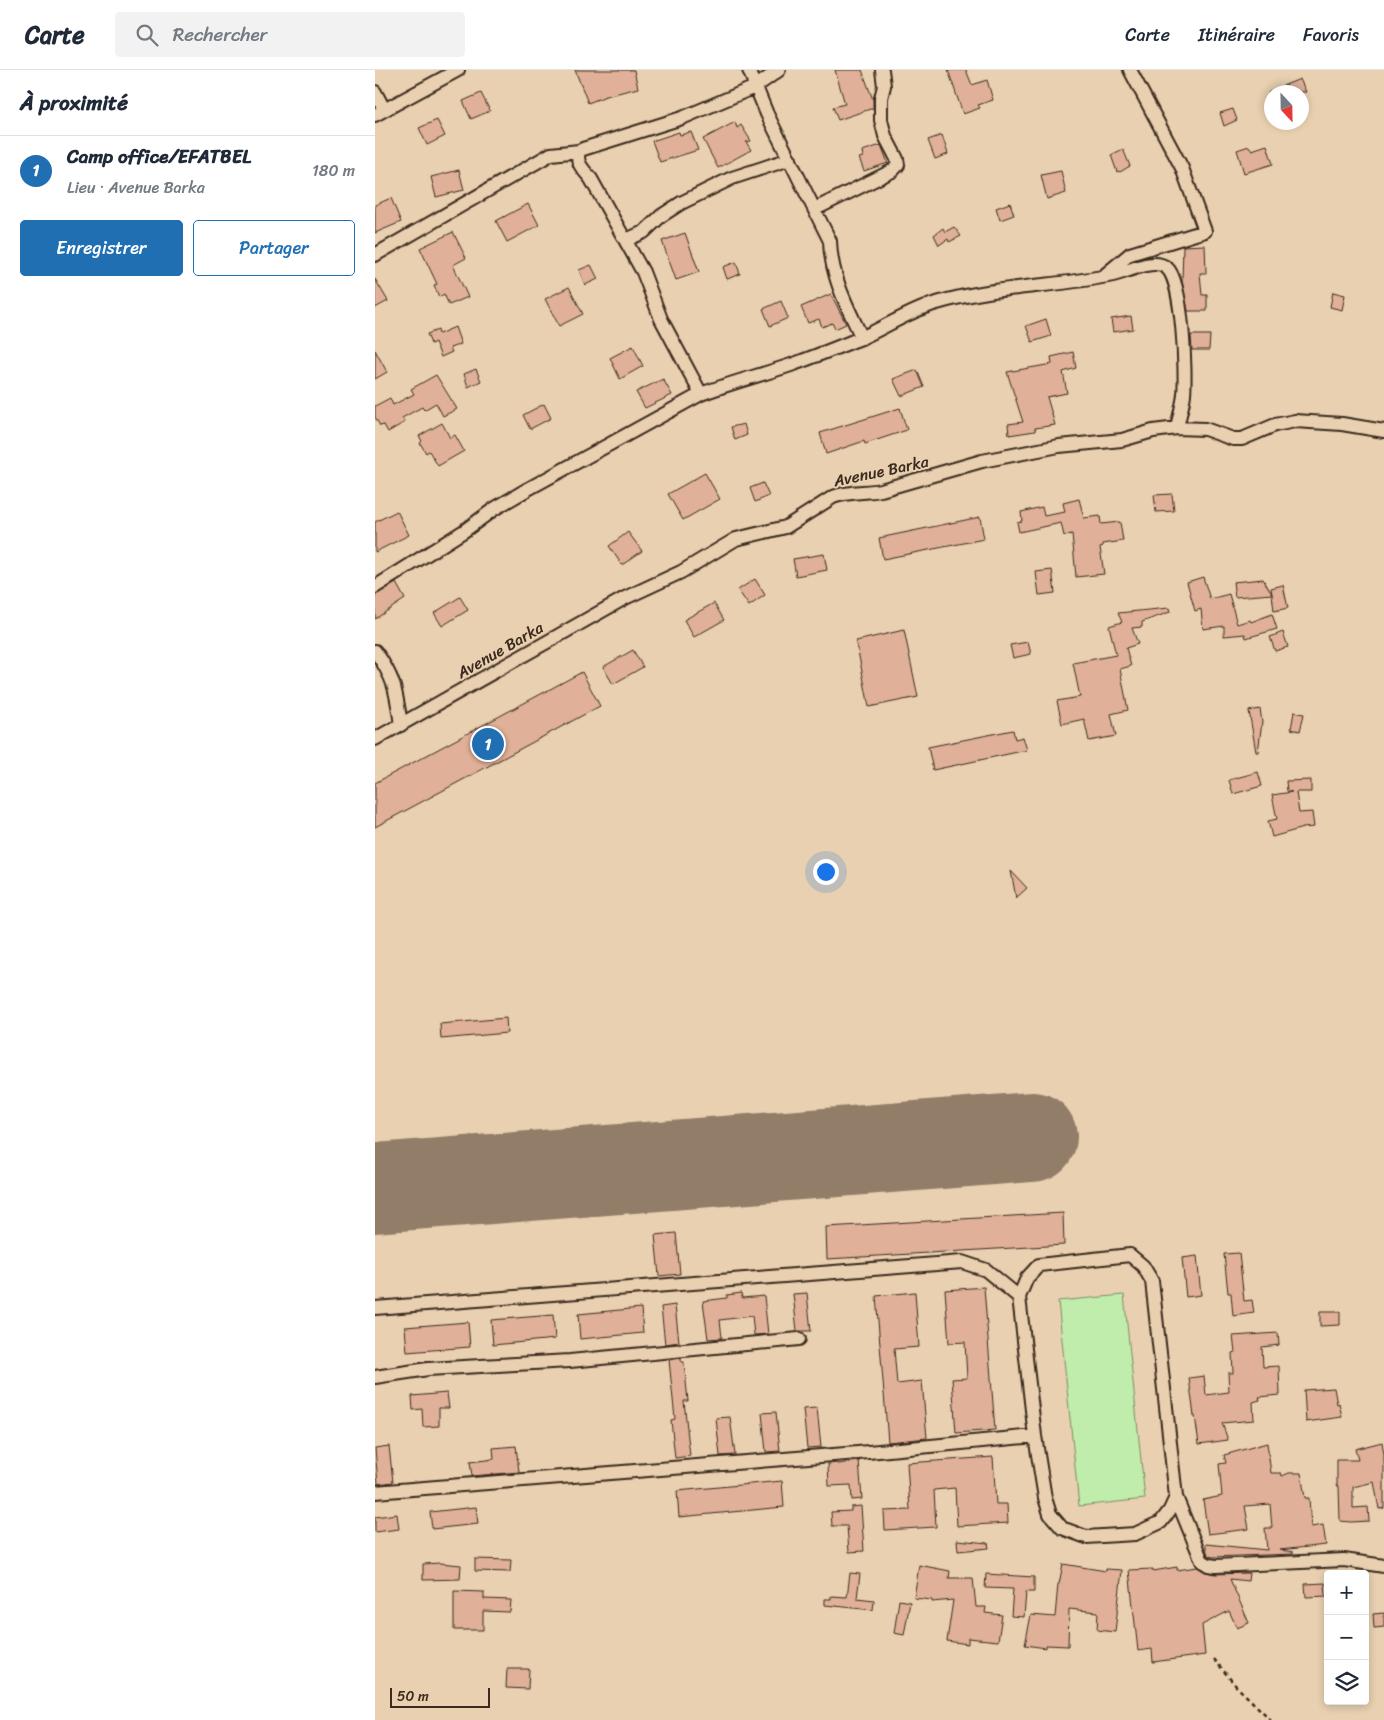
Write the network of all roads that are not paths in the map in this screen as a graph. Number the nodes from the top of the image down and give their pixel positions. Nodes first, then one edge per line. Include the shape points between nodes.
1 (458, 70) edge
2 (749, 70) edge
3 (779, 70) edge
4 (882, 70) edge
5 (1130, 70) edge
6 (755, 87) junction
7 (375, 92) edge
8 (380, 112) edge
9 (579, 151) junction
10 (790, 159) junction
11 (815, 210) junction
12 (626, 240) junction
13 (375, 255) edge
14 (1104, 277) junction
15 (862, 338) junction
16 (701, 394) junction
17 (1177, 428) junction
18 (1384, 431) edge
19 (375, 587) edge
20 (375, 651) edge
21 (401, 725) junction
22 (375, 739) edge
23 (1019, 1297) junction
24 (375, 1308) edge
25 (799, 1339) dead end
26 (375, 1377) edge
27 (1035, 1436) junction
28 (375, 1492) edge
29 (1176, 1497) junction
30 (1384, 1566) edge

1 - 8 street
2 - 6 street
3 - 6 street
4 - 11 street via 881,120 898,165
5 - 14 street via 1182,168 1205,231 1130,254
6 - 9 street via 682,118
6 - 10 street
7 - 8 street
9 - 12 street via 580,166
9 - 13 street via 551,154
10 - 11 street
10 - 12 street via 732,178 681,203 644,232
11 - 15 street via 830,241 837,282
12 - 16 street via 643,272 661,319
14 - 15 street via 963,296 934,303
14 - 17 street via 1150,265 1160,265 1171,273 1181,323 1185,370
15 - 16 street
16 - 19 street via 520,494
17 - 18 street, Avenue Barka via 1205,429 1233,439 1242,439 1275,425 1295,421
17 - 21 street, Avenue Barka via 1122,440 1059,446 982,461 881,490 833,497 786,527 736,539 681,572 579,623
20 - 21 street via 396,690
21 - 22 street, Avenue Barka
23 - 24 street via 986,1270 962,1262
23 - 27 street
23 - 29 street via 1027,1278 1039,1265 1130,1255 1143,1266 1152,1280
25 - 26 street via 570,1361 428,1369
27 - 28 street
27 - 29 street via 1050,1514 1062,1528 1073,1533 1086,1537 1135,1534 1161,1522
29 - 30 street via 1198,1554 1209,1565 1344,1560

